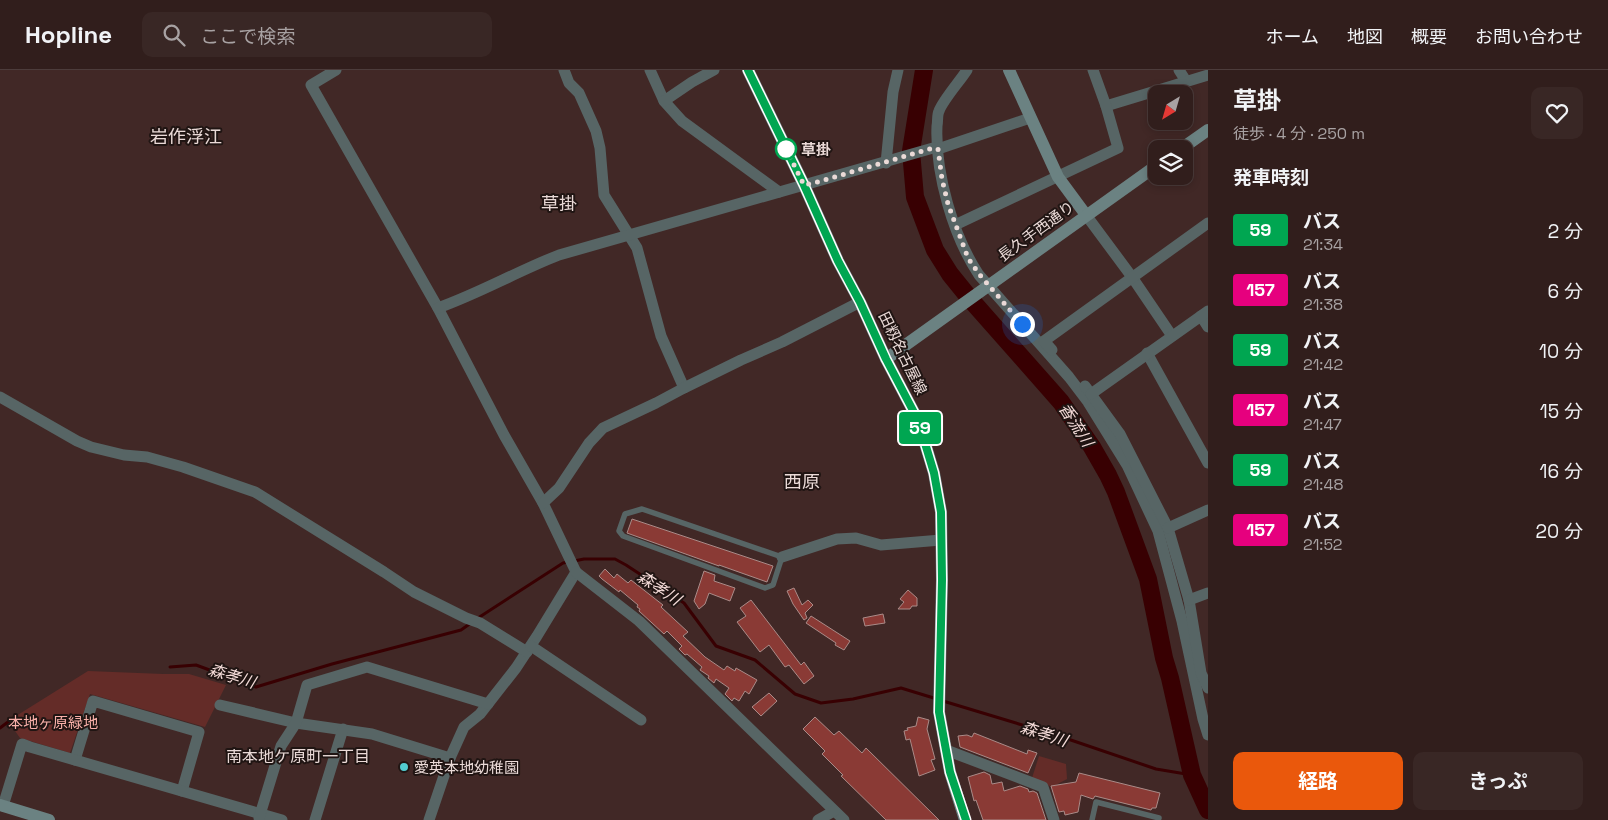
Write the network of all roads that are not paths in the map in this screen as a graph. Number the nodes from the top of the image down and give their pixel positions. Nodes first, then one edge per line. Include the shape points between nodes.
1 (336, 70) edge
2 (564, 70) edge
3 (650, 70) edge
4 (714, 70) edge
5 (748, 70) edge
6 (898, 70) edge
7 (967, 70) edge
8 (1093, 70) edge
9 (1179, 70) edge
10 (1012, 71) edge
11 (1208, 75) edge
12 (1186, 81) junction
13 (664, 101) junction
14 (1106, 106) junction
15 (1030, 118) junction
16 (1208, 130) edge
17 (1193, 141) edge
18 (936, 149) junction
19 (888, 162) junction
20 (1148, 172) edge
21 (1058, 177) junction
22 (804, 185) junction
23 (780, 192) junction
24 (1086, 215) junction
25 (1208, 223) edge
26 (956, 225) junction
27 (630, 236) junction
28 (1132, 277) junction
29 (986, 287) junction
30 (860, 302) junction
31 (438, 308) junction
32 (1205, 313) edge
33 (1208, 327) edge
34 (1172, 336) junction
35 (1147, 353) junction
36 (886, 359) junction
37 (684, 388) junction
38 (1091, 394) junction
39 (0, 397) edge
40 (1208, 463) edge
41 (543, 503) junction
42 (1208, 510) edge
43 (1168, 528) junction
44 (941, 540) junction
45 (782, 556) junction
46 (575, 570) junction
47 (1208, 593) edge
48 (1189, 600) junction
49 (529, 649) junction
50 (1207, 683) edge
51 (488, 704) junction
52 (220, 705) dead end
53 (641, 720) dead end
54 (296, 723) junction
55 (343, 729) junction
56 (1208, 735) edge
57 (946, 750) junction
58 (450, 758) junction
59 (75, 760) junction
60 (182, 791) junction
61 (2, 805) edge
62 (834, 811) junction
63 (260, 817) edge
64 (1159, 818) dead end
65 (49, 820) edge
66 (282, 820) edge
67 (315, 820) edge
68 (430, 820) edge
69 (818, 820) edge
70 (844, 820) edge
71 (966, 820) edge
72 (1054, 820) edge
73 (1092, 820) edge

1 - 31 street via 312,84
2 - 27 street via 569,83 579,93 596,131 604,195
3 - 13 street
4 - 13 street
5 - 22 main road, 田籾名古屋線
6 - 19 street via 893,92
7 - 18 street via 938,112
8 - 14 street
9 - 12 street
10 - 15 main road
11 - 12 street
12 - 14 street
13 - 23 street via 696,133
14 - 21 street via 1118,148
15 - 18 street
15 - 21 main road
16 - 17 main road
18 - 19 street
18 - 26 street
19 - 22 street
20 - 24 main road, 長久手西通り
21 - 24 main road
21 - 26 street
22 - 23 street
22 - 30 main road, 田籾名古屋線
23 - 27 street
24 - 28 street
24 - 29 main road, 長久手西通り
25 - 28 street
26 - 29 street via 968,258
27 - 31 street via 559,255
27 - 37 street via 637,248 661,336
28 - 34 street
28 - 38 street via 1044,341
29 - 36 main road, 長久手西通り
29 - 56 street via 1069,378 1127,465 1158,531
30 - 36 main road, 田籾名古屋線
30 - 37 street
31 - 41 street
32 - 33 street
32 - 34 street
34 - 35 street
35 - 38 street
35 - 40 street
36 - 44 main road, 田籾名古屋線 via 918,420 932,464 941,512
37 - 41 street via 603,428 559,488
38 - 43 street via 1120,434
39 - 49 street via 91,447 183,466 255,492 414,592
41 - 46 street
42 - 43 street
43 - 48 street
44 - 45 street via 881,545 856,538 837,539
44 - 57 main road, 田籾名古屋線 via 939,712
45 - 45 lane via 642,509 625,514 619,531 623,536 765,588 773,585
46 - 49 street
46 - 62 street via 640,622
47 - 48 street
48 - 50 street via 1201,673
49 - 51 street
49 - 53 street
51 - 54 street via 367,667 308,685
51 - 58 street via 464,727
52 - 54 street
54 - 55 street
54 - 63 street via 281,746
55 - 58 street via 372,734
55 - 67 street
57 - 71 main road, 田籾名古屋線
57 - 72 street via 1043,787
58 - 68 street
59 - 60 street
59 - 60 street via 93,700 199,732
59 - 61 street via 22,744
60 - 63 street
61 - 65 main road
62 - 69 street
62 - 70 street
63 - 66 street
64 - 73 lane via 1096,802

